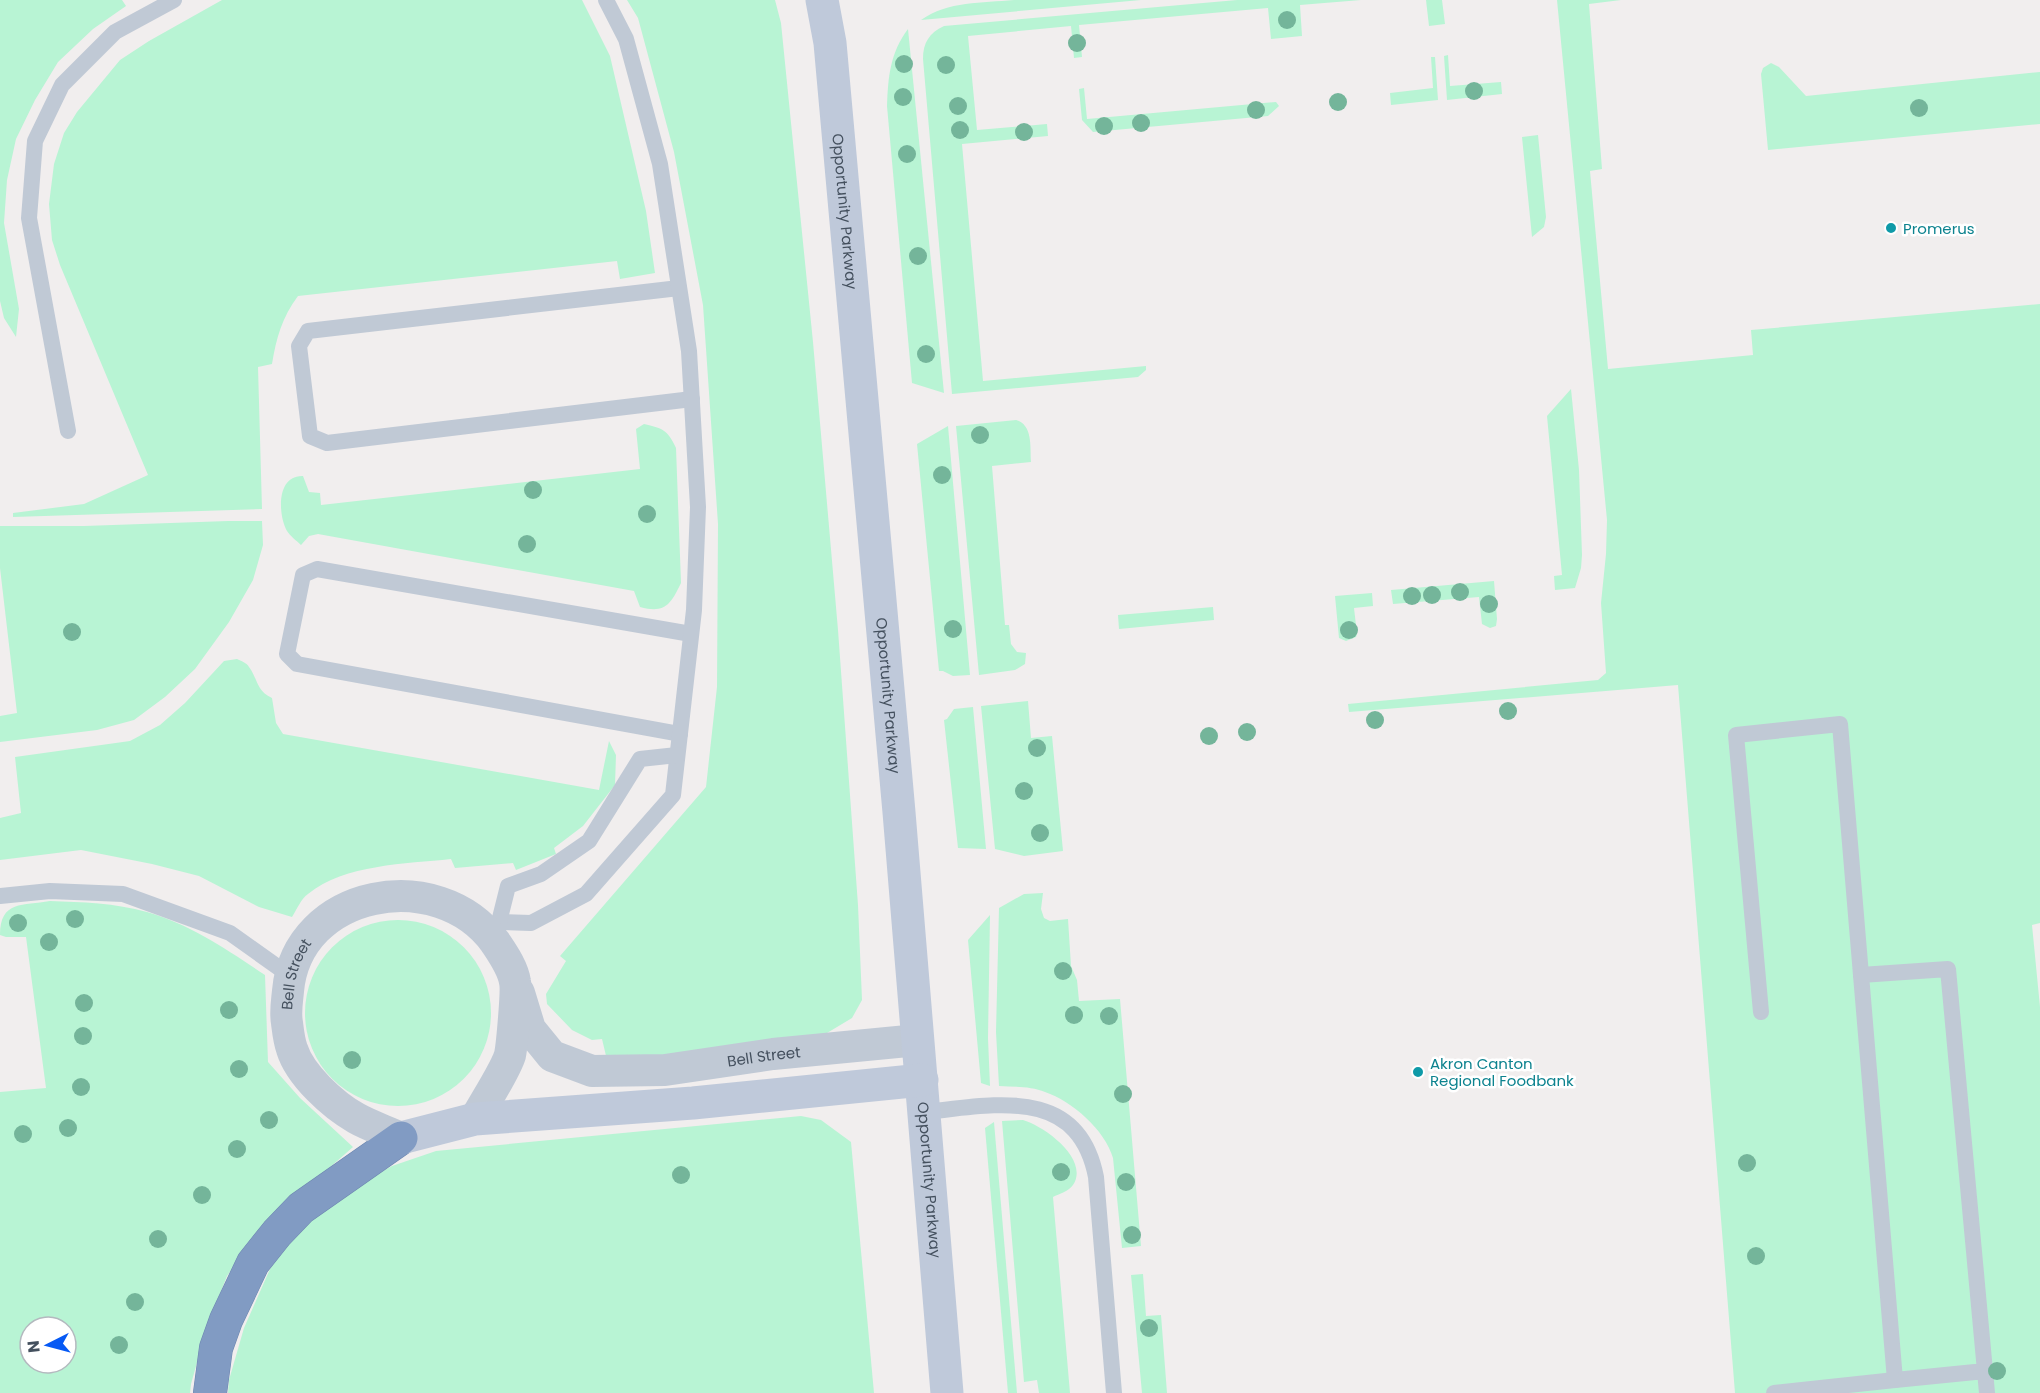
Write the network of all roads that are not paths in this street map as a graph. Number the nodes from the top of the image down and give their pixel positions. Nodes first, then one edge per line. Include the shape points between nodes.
1 (174, 0) edge
2 (606, 0) edge
3 (822, 0) edge
4 (679, 288) junction
5 (692, 399) junction
6 (68, 431) dead end
7 (691, 634) junction
8 (680, 734) junction
9 (677, 755) junction
10 (0, 896) edge
11 (493, 927) junction
12 (289, 975) junction
13 (1861, 975) junction
14 (516, 983) junction
15 (1761, 1011) dead end
16 (918, 1040) junction
17 (922, 1080) junction
18 (925, 1112) junction
19 (475, 1119) junction
20 (401, 1138) junction
21 (1985, 1371) junction
22 (1895, 1380) junction
23 (210, 1393) edge
24 (947, 1393) edge
25 (1114, 1393) edge
26 (1778, 1393) edge
27 (1988, 1393) edge

1 - 6 lane via 115,32 62,86 35,141 29,218
2 - 4 lane via 626,39 660,164
3 - 16 main road, Opportunity Parkway via 830,42
4 - 5 lane
4 - 5 lane via 309,331 299,346 310,436 327,443
5 - 7 lane via 698,507
7 - 8 lane
7 - 8 lane via 317,569 303,575 287,654 297,664
8 - 9 lane
9 - 11 lane via 640,759 589,841 541,874 508,886
9 - 11 lane via 673,795 586,894 531,923
10 - 12 lane via 50,891 123,894 230,933
11 - 12 street, Bell Street via 440,902 406,896 370,900 343,909 319,926 300,948
11 - 14 street, Bell Street
12 - 20 street, Bell Street via 285,1015 292,1050 300,1066 322,1093 355,1117
13 - 15 lane via 1840,724 1736,735
13 - 21 lane via 1948,969
13 - 22 lane
14 - 16 street, Bell Street via 530,1029 552,1056 592,1071 664,1070 773,1054
14 - 19 street, Bell Street via 509,1056
16 - 17 main road, Opportunity Parkway
17 - 18 main road, Opportunity Parkway
17 - 19 main road via 693,1103
18 - 24 main road, Opportunity Parkway
18 - 25 lane via 1025,1105 1060,1119 1086,1146 1096,1177
19 - 20 main road
20 - 23 highway via 302,1208 253,1263 216,1348
21 - 22 lane
21 - 27 lane
22 - 26 lane

